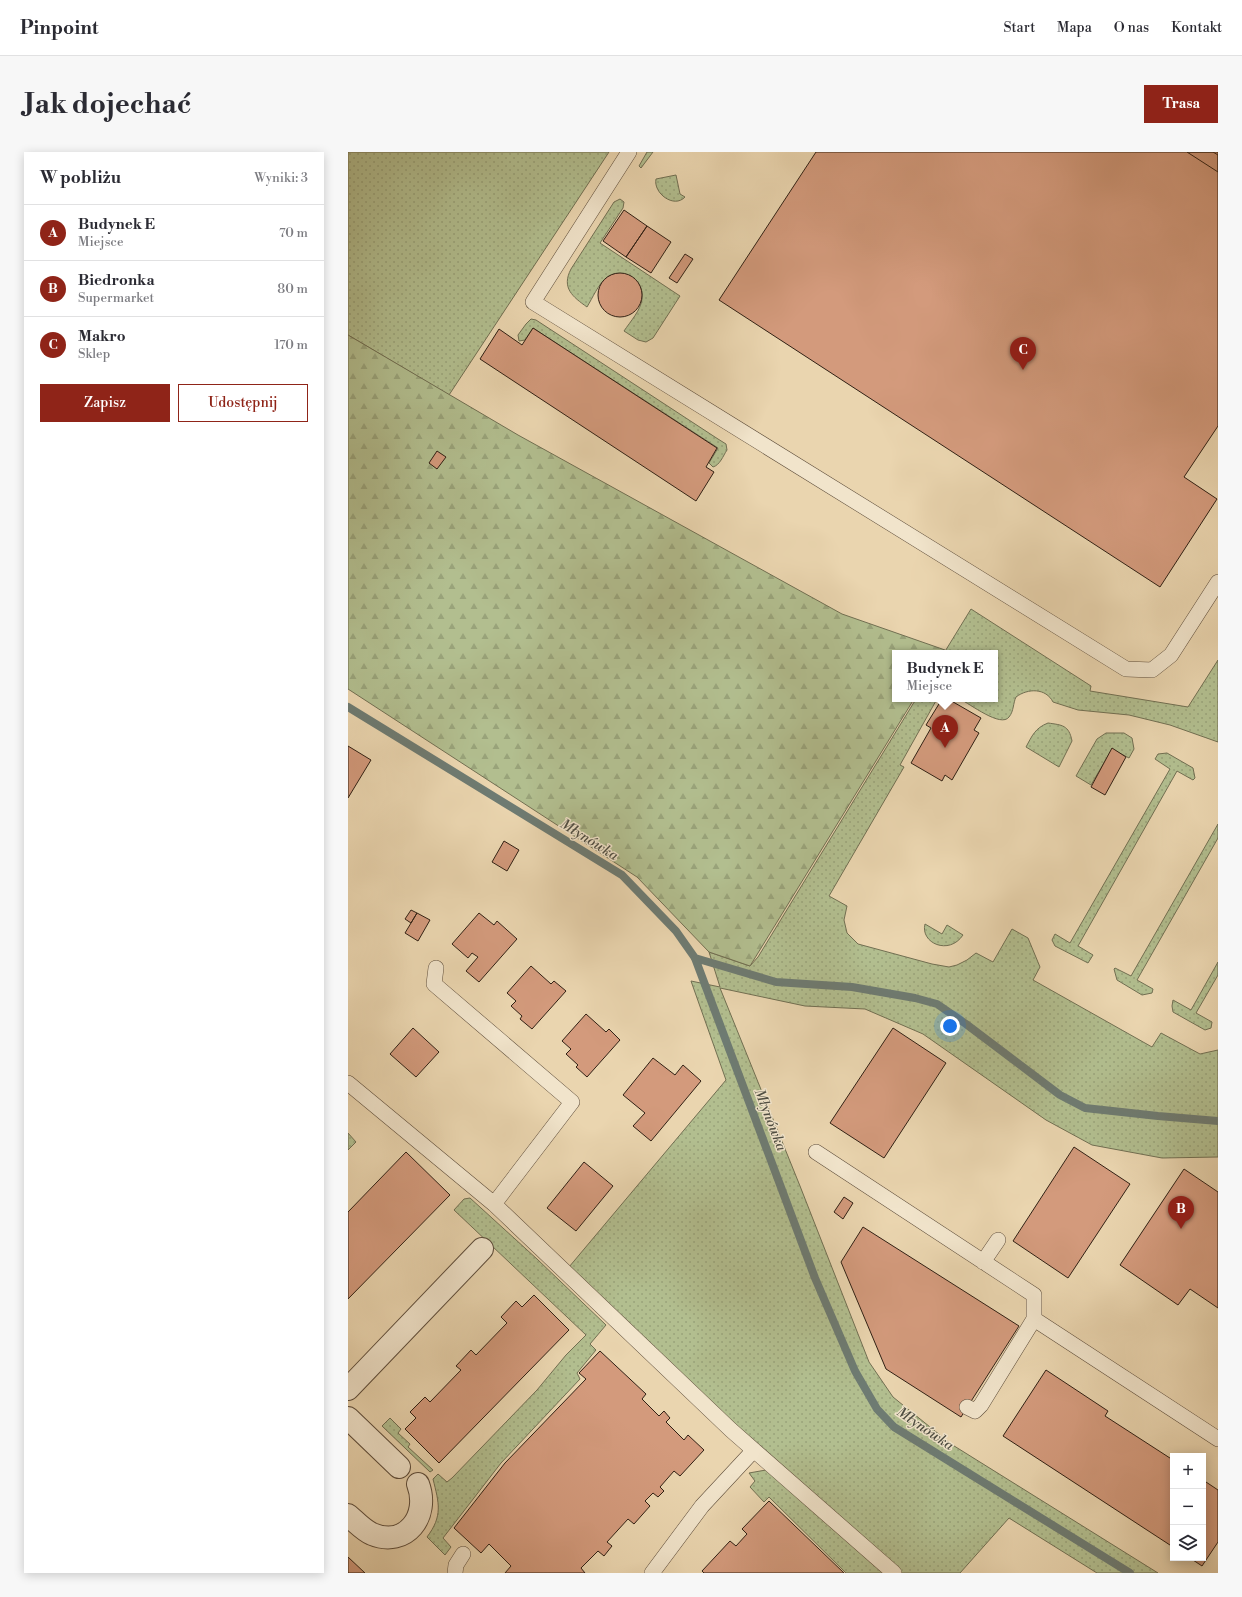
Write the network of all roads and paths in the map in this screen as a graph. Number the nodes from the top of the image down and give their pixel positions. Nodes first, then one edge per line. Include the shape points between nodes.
1 (629, 152) edge
2 (1218, 582) edge
3 (436, 968) dead end
4 (348, 1083) edge
5 (816, 1152) dead end
6 (494, 1204) junction
7 (998, 1240) dead end
8 (482, 1249) dead end
9 (983, 1262) junction
10 (1034, 1319) junction
11 (348, 1389) edge
12 (967, 1407) dead end
13 (348, 1418) edge
14 (1216, 1432) edge
15 (754, 1450) junction
16 (399, 1467) dead end
17 (418, 1484) dead end
18 (348, 1515) edge
19 (464, 1554) dead end
20 (455, 1573) edge
21 (652, 1573) edge
22 (894, 1573) edge

1 - 2 lane via 533,302 1126,669 1152,670 1171,655
3 - 6 lane via 434,984 572,1102
4 - 6 lane
5 - 9 lane
6 - 15 lane
7 - 9 lane
8 - 11 street
9 - 10 lane via 1034,1295
10 - 12 lane via 981,1405 974,1411
10 - 14 lane
13 - 16 street
15 - 21 lane via 702,1506
15 - 22 lane
17 - 18 street via 422,1497 421,1512 409,1531 382,1537 371,1534
19 - 20 lane via 456,1565

